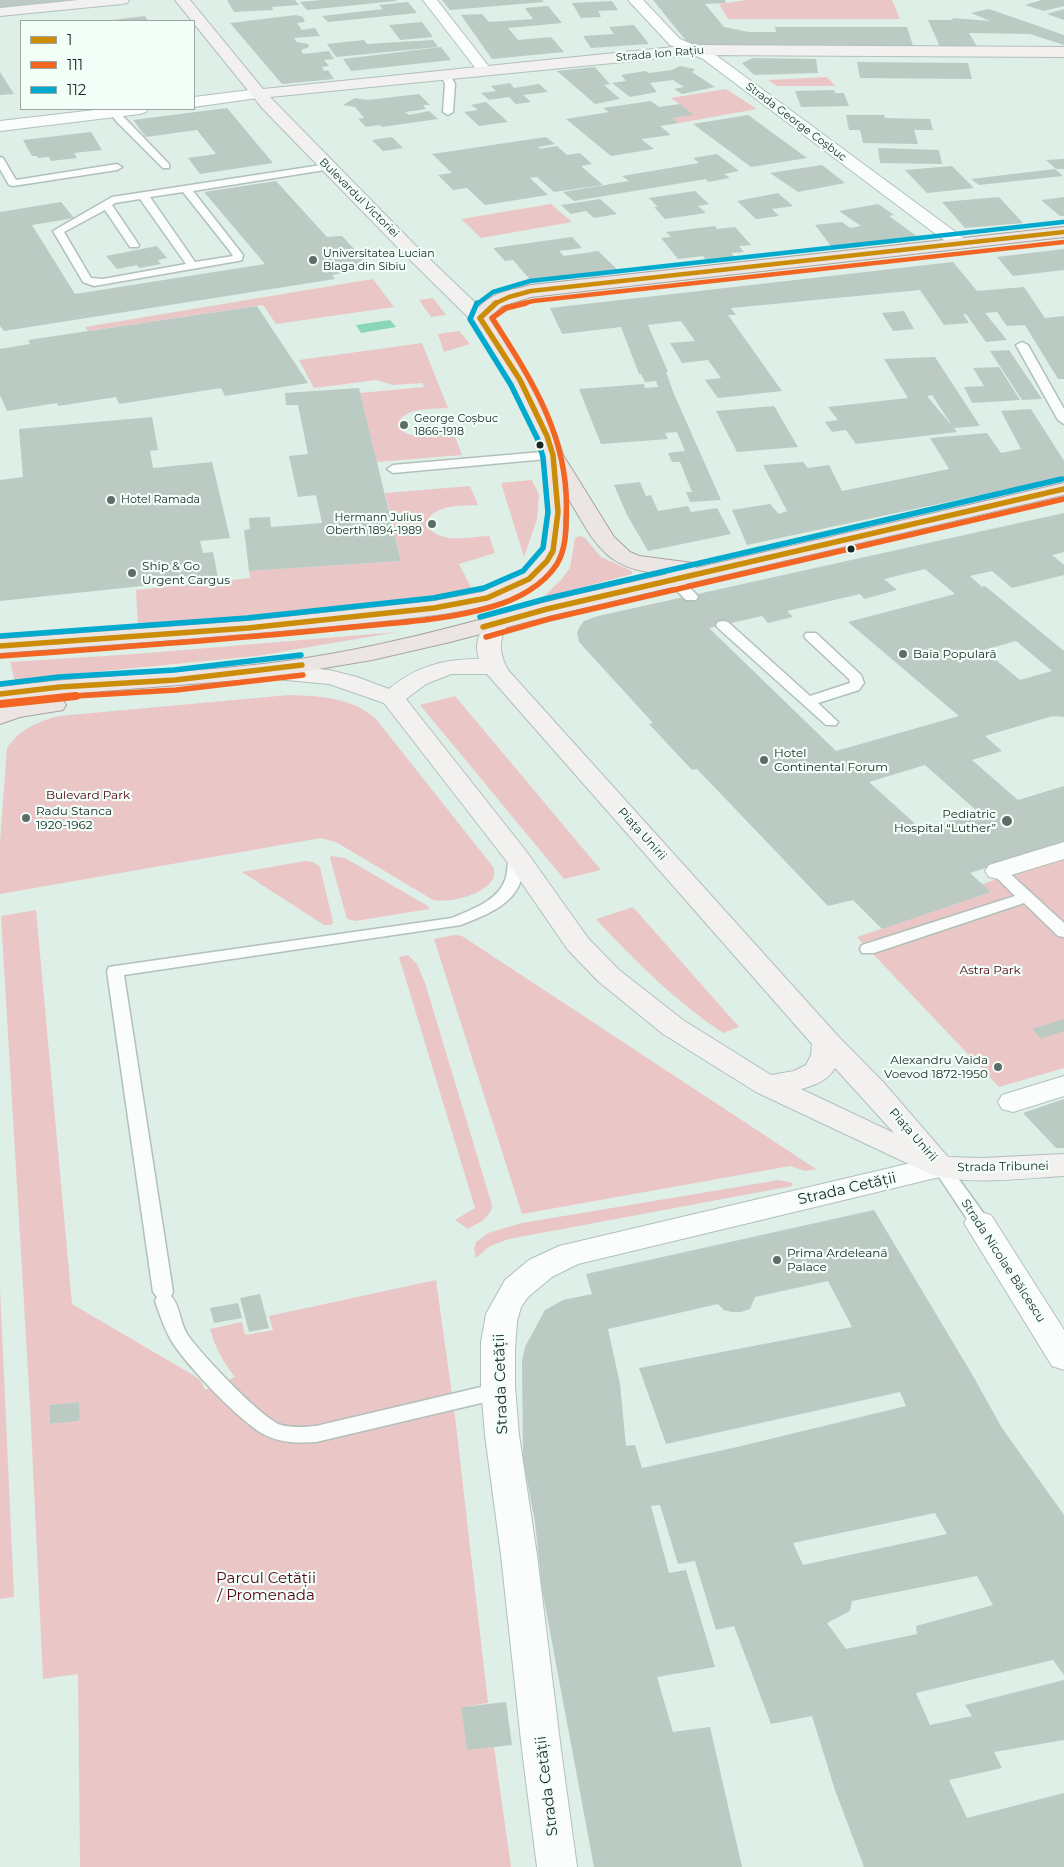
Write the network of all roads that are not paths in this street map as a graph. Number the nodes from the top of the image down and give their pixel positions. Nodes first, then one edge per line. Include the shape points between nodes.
1 (122, 0) edge
2 (182, 0) edge
3 (430, 0) edge
4 (635, 0) edge
5 (0, 12) edge
6 (693, 50) junction
7 (1064, 52) edge
8 (485, 71) junction
9 (446, 74) junction
10 (258, 94) junction
11 (195, 102) edge
12 (131, 110) edge
13 (114, 112) junction
14 (448, 112) dead end
15 (0, 126) edge
16 (0, 160) edge
17 (166, 166) dead end
18 (117, 167) dead end
19 (328, 167) junction
20 (13, 182) junction
21 (0, 185) edge
22 (186, 189) junction
23 (143, 195) junction
24 (107, 205) junction
25 (1064, 232) edge
26 (959, 243) junction
27 (134, 245) dead end
28 (193, 267) junction
29 (480, 318) junction
30 (1022, 345) dead end
31 (1064, 420) edge
32 (553, 455) junction
33 (393, 468) dead end
34 (1064, 488) edge
35 (719, 569) junction
36 (674, 580) junction
37 (691, 596) dead end
38 (496, 624) junction
39 (723, 625) dead end
40 (811, 636) dead end
41 (0, 646) edge
42 (494, 667) junction
43 (265, 671) junction
44 (175, 680) junction
45 (0, 694) edge
46 (393, 698) junction
47 (808, 701) junction
48 (0, 717) edge
49 (831, 722) dead end
50 (1064, 850) edge
51 (517, 857) junction
52 (998, 871) joint
53 (1027, 897) junction
54 (1064, 932) edge
55 (868, 949) dead end
56 (827, 1042) junction
57 (766, 1085) junction
58 (1064, 1086) edge
59 (1013, 1102) dead end
60 (1064, 1165) edge
61 (941, 1167) junction
62 (980, 1223) joint
63 (1064, 1357) edge
64 (498, 1391) junction
65 (557, 1867) edge

1 - 5 street
2 - 10 street, Bulevardul Victoriei
3 - 8 street
4 - 6 street, Strada George Coșbuc via 675,42
6 - 7 street, Strada Ion Rațiu
6 - 8 street, Strada Ion Rațiu
6 - 26 street, Strada George Coșbuc via 708,56
8 - 9 street, Strada Ion Rațiu
9 - 10 street, Strada Ion Rațiu
9 - 14 lane via 450,84
10 - 11 street
10 - 19 street, Bulevardul Victoriei
12 - 13 street
13 - 15 street
13 - 17 lane
16 - 20 lane
18 - 20 lane
19 - 22 lane
19 - 29 street, Bulevardul Victoriei
20 - 21 lane
22 - 23 lane
22 - 28 lane via 238,255 234,260
23 - 24 lane via 112,200
23 - 28 lane
24 - 27 lane
24 - 28 lane via 58,232 87,280 103,282
25 - 26 main road
26 - 29 main road via 531,291 492,303
29 - 32 main road, Bulevardul Victoriei via 520,380
30 - 31 lane
32 - 33 lane
32 - 35 main road, Bulevardul Victoriei via 605,541 624,559 656,567
32 - 41 main road, Bulevardul Victoriei via 558,512 553,551 530,579 501,593 434,608 283,625
34 - 35 main road
35 - 36 main road
36 - 37 lane
36 - 38 main road
38 - 42 street, Piața Unirii via 487,643
38 - 43 main road via 351,658
39 - 47 lane
40 - 47 lane via 856,678 857,683 854,687
42 - 46 street via 436,670 408,683
42 - 56 street, Piața Unirii
43 - 44 main road
43 - 46 street via 349,682
44 - 45 main road
44 - 48 main road via 97,699 34,707
46 - 51 street, Piața Unirii
47 - 49 lane
50 - 52 street
51 - 57 street, Piața Unirii via 578,944 608,975 673,1027
51 - 64 lane via 513,880 506,892 494,904 455,922 115,971 164,1297 180,1339 207,1369 258,1420 285,1434 316,1434
52 - 53 lane
53 - 54 lane
53 - 55 lane
56 - 57 street via 823,1066 814,1074
56 - 61 street, Piața Unirii
57 - 61 street, Piața Unirii
58 - 59 street
60 - 61 street, Strada Tribunei via 982,1169
61 - 62 lane, Strada Nicolae Bălcescu
61 - 64 street, Strada Cetății via 570,1254 540,1266 518,1284 505,1307 498,1329
62 - 63 street, Strada Nicolae Bălcescu
64 - 65 street, Strada Cetății

